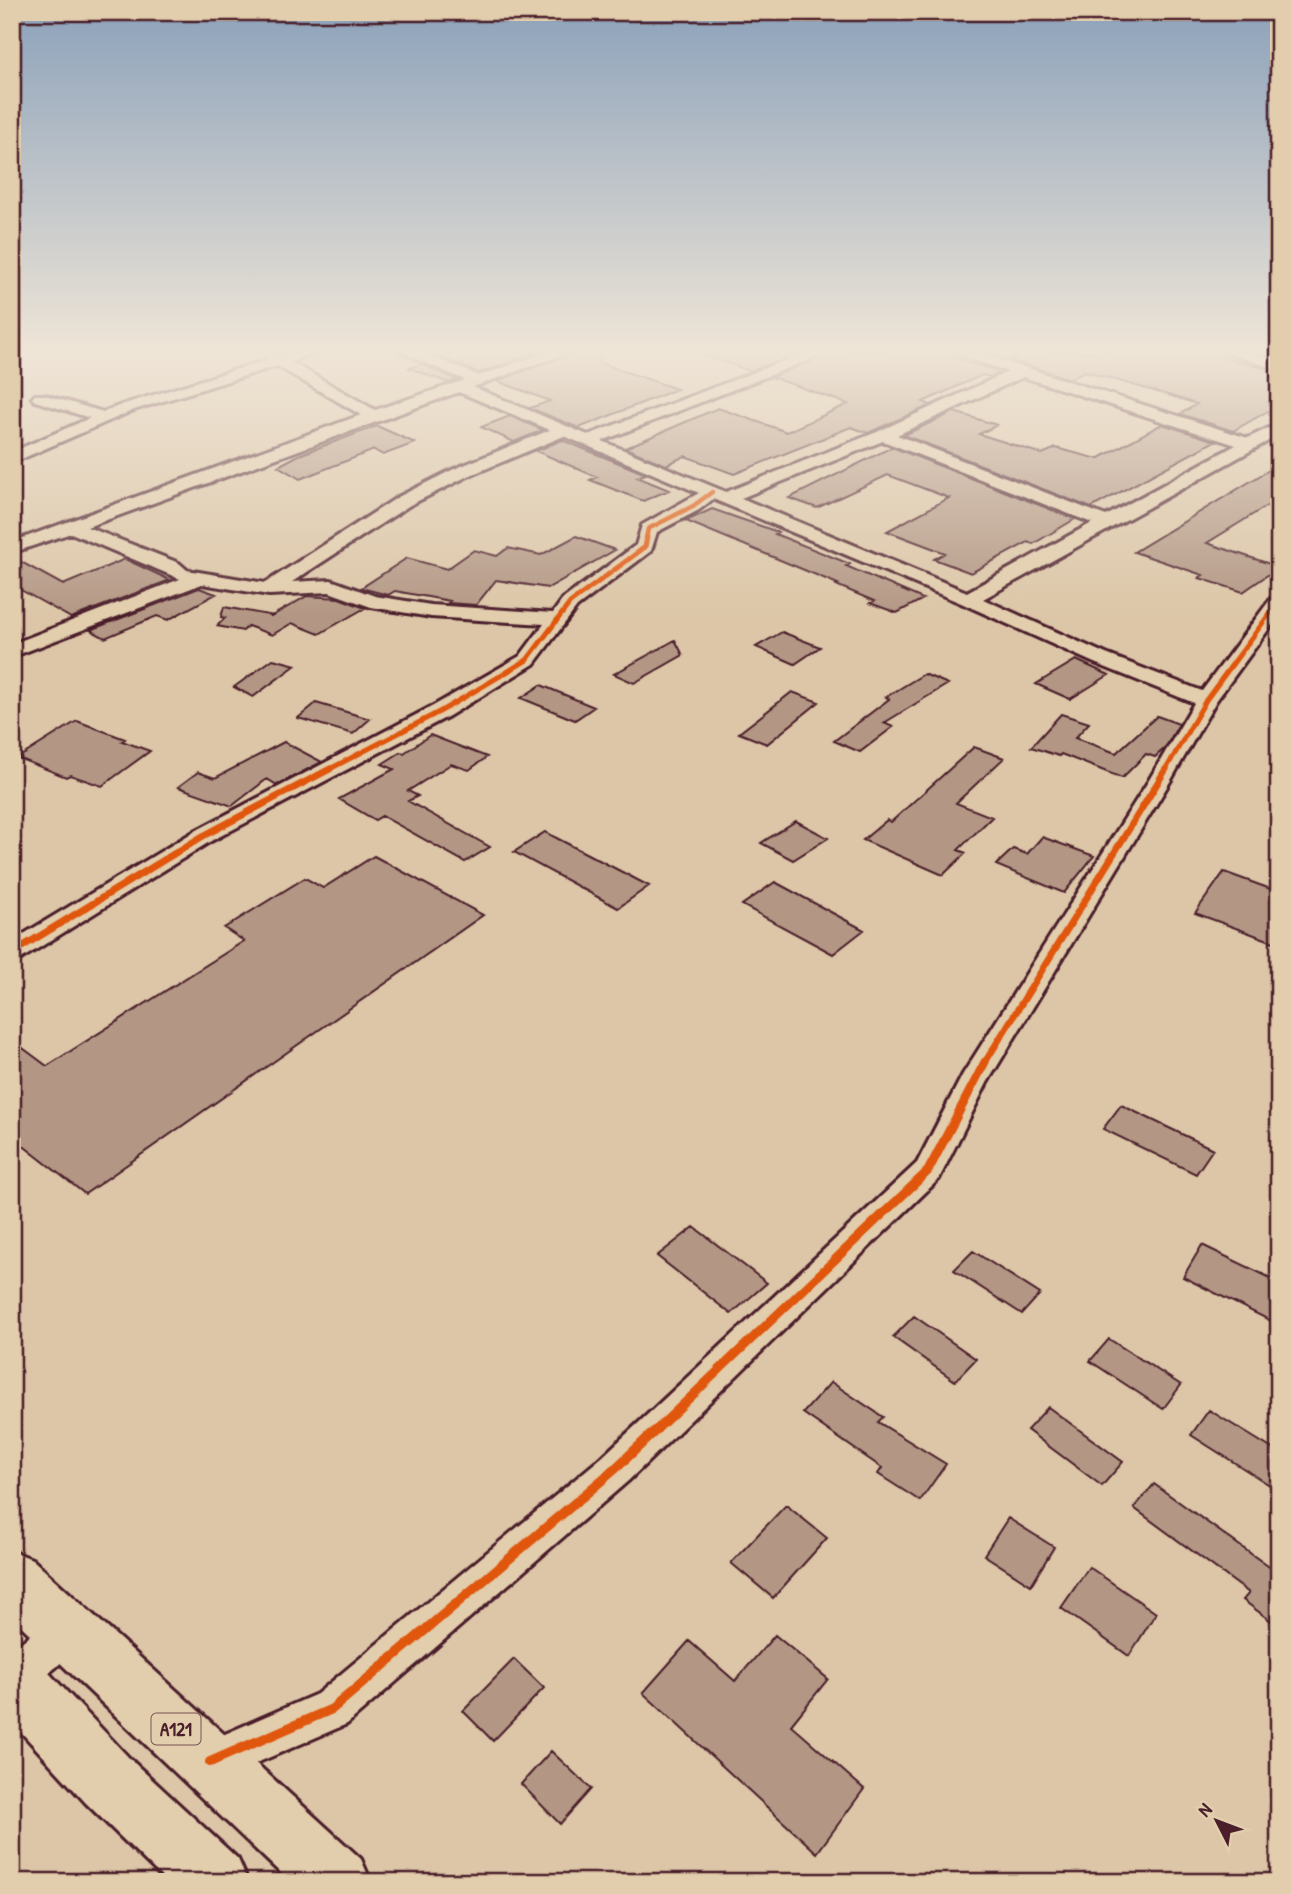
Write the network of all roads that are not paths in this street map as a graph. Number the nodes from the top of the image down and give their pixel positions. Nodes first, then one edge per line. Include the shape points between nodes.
1 (51, 440) edge
2 (307, 440) edge
3 (540, 440) edge
4 (589, 440) edge
5 (868, 440) edge
6 (897, 440) edge
7 (1238, 440) edge
8 (1256, 440) edge
9 (1249, 444) junction
10 (12, 458) edge
11 (719, 495) junction
12 (1107, 523) junction
13 (72, 526) junction
14 (12, 548) edge
15 (200, 578) junction
16 (269, 589) junction
17 (968, 599) junction
18 (1279, 601) edge
19 (559, 619) junction
20 (12, 651) edge
21 (1206, 700) junction
22 (12, 953) edge
23 (12, 1578) edge
24 (68, 1629) junction
25 (17, 1692) edge
26 (210, 1762) junction
27 (215, 1882) edge
28 (338, 1882) edge

1 - 10 street
2 - 13 street
3 - 16 street via 404,501
4 - 11 street
5 - 11 street
6 - 12 street
7 - 9 street
8 - 9 street
9 - 12 street
11 - 17 street
11 - 19 street via 648,529 640,553 570,603
12 - 17 street
13 - 14 street
13 - 15 street
15 - 16 street
15 - 20 street
16 - 19 street via 331,586 371,601 431,611
17 - 21 street
18 - 21 street
19 - 22 street via 527,660 441,711 203,836
21 - 26 street via 974,1081 928,1171 615,1469 332,1709
23 - 24 highway, A121
24 - 25 street
24 - 26 highway, A121
25 - 27 highway
26 - 28 highway, A121

